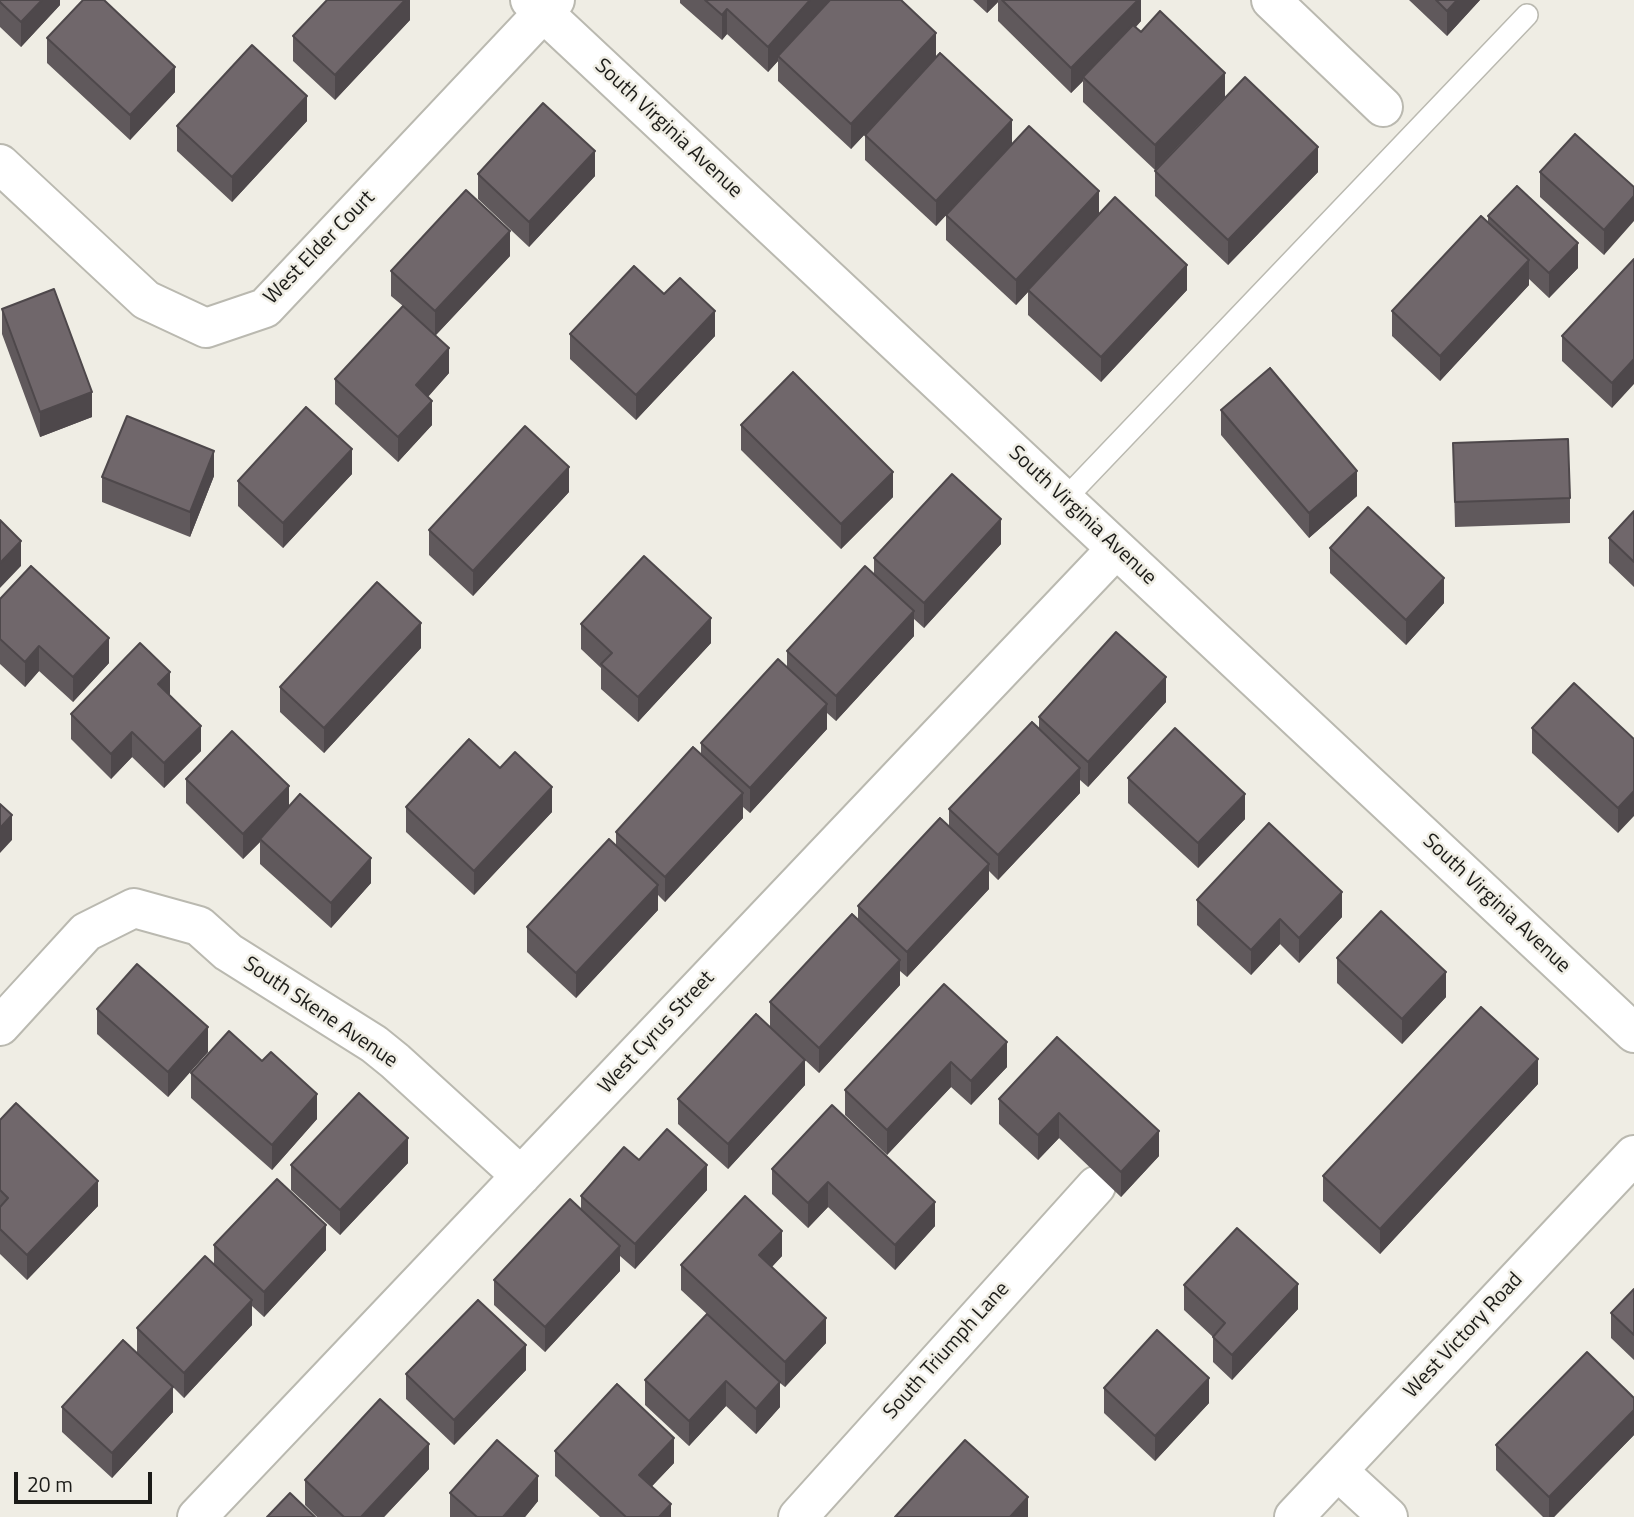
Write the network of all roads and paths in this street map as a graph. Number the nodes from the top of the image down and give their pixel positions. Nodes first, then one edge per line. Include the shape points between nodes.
1 (1271, 0) edge
2 (542, 4) edge
3 (1527, 15) dead end
4 (1383, 107) dead end
5 (0, 164) edge
6 (1064, 500) junction
7 (1116, 549) junction
8 (0, 1026) edge
9 (1634, 1033) edge
10 (1634, 1155) edge
11 (521, 1176) junction
12 (1096, 1186) dead end
13 (1338, 1471) junction
14 (197, 1517) edge
15 (798, 1517) edge
16 (1294, 1517) edge
17 (1388, 1517) edge

1 - 4 street
2 - 5 street, West Elder Court via 265,308 206,328 146,300
2 - 6 street, South Virginia Avenue
3 - 6 lane
6 - 7 street, South Virginia Avenue
7 - 9 street, South Virginia Avenue
7 - 11 street, West Cyrus Street
8 - 11 street, South Skene Avenue via 86,932 134,908 199,926 228,952 374,1044
10 - 13 street, West Victory Road
11 - 14 street, West Cyrus Street
12 - 15 street, South Triumph Lane
13 - 16 street, West Victory Road
13 - 17 street

